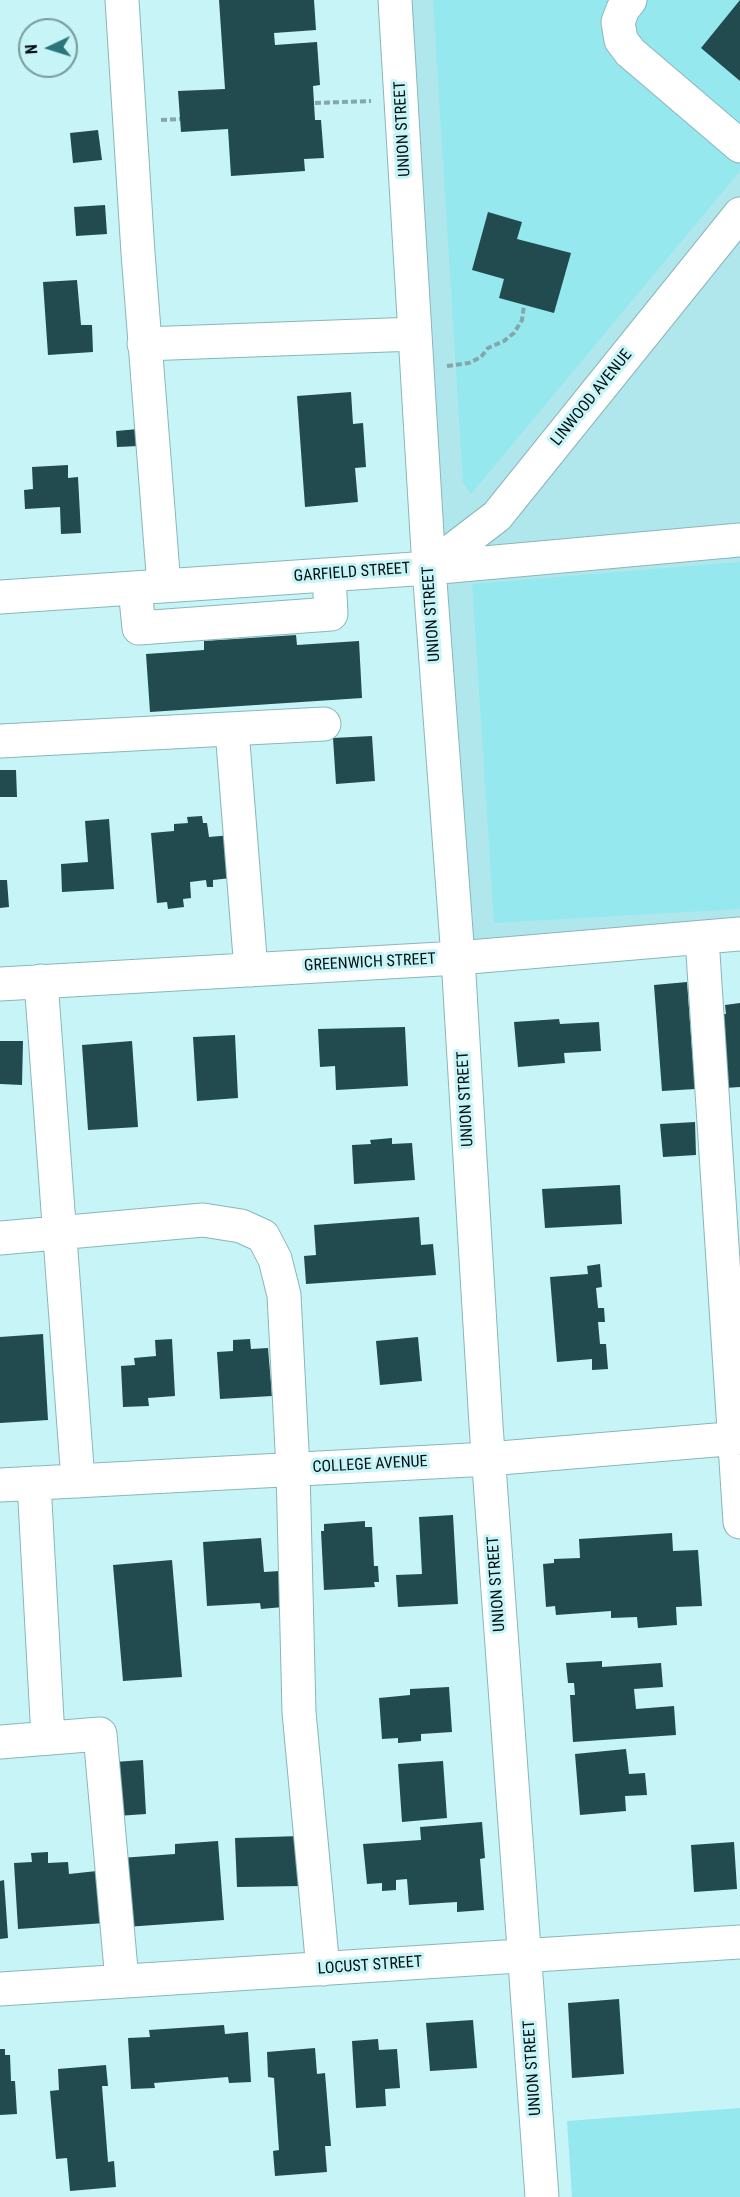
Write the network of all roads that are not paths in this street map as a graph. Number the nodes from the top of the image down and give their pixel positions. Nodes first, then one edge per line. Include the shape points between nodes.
1 (122, 0) edge
2 (395, 0) edge
3 (630, 0) edge
4 (740, 147) edge
5 (740, 214) edge
6 (415, 334) junction
7 (144, 344) junction
8 (740, 540) edge
9 (429, 568) junction
10 (329, 575) junction
11 (149, 587) junction
12 (0, 597) edge
13 (324, 724) dead end
14 (232, 730) junction
15 (0, 741) edge
16 (740, 934) edge
17 (702, 938) junction
18 (458, 958) junction
19 (251, 970) junction
20 (41, 981) junction
21 (0, 984) edge
22 (60, 1233) junction
23 (0, 1238) edge
24 (737, 1438) edge
25 (488, 1459) junction
26 (293, 1469) junction
27 (78, 1480) junction
28 (34, 1483) junction
29 (0, 1485) edge
30 (740, 1522) edge
31 (48, 1738) junction
32 (0, 1742) edge
33 (740, 1942) edge
34 (525, 1956) junction
35 (323, 1969) junction
36 (122, 1982) junction
37 (0, 1989) edge
38 (542, 2197) edge

1 - 7 street
2 - 6 street, UNION STREET
3 - 4 street via 618,22 621,39 630,52
5 - 9 street, LINWOOD AVENUE via 497,516
6 - 7 street
6 - 9 street, UNION STREET
7 - 11 street
8 - 9 street, GARFIELD STREET
9 - 10 street, GARFIELD STREET
9 - 18 street, UNION STREET
10 - 11 street, GARFIELD STREET
10 - 11 street via 332,614 139,628
11 - 12 street, GARFIELD STREET
13 - 14 street
14 - 15 street
14 - 19 street
16 - 17 street, GREENWICH STREET
17 - 18 street, GREENWICH STREET
17 - 24 street
18 - 19 street, GREENWICH STREET
18 - 25 street, UNION STREET
19 - 20 street, GREENWICH STREET
20 - 21 street, GREENWICH STREET
20 - 22 street
22 - 23 street
22 - 26 street via 203,1220 241,1226 263,1236 275,1259 284,1295
22 - 27 street
24 - 25 street, COLLEGE AVENUE
24 - 30 street
25 - 26 street, COLLEGE AVENUE
25 - 34 street, UNION STREET
26 - 27 street, COLLEGE AVENUE
26 - 35 street via 299,1712
27 - 28 street, COLLEGE AVENUE
28 - 29 street, COLLEGE AVENUE
28 - 31 street
31 - 32 street
31 - 36 street via 100,1734
33 - 34 street, LOCUST STREET
34 - 35 street, LOCUST STREET
34 - 38 street, UNION STREET
35 - 36 street, LOCUST STREET
36 - 37 street, LOCUST STREET

